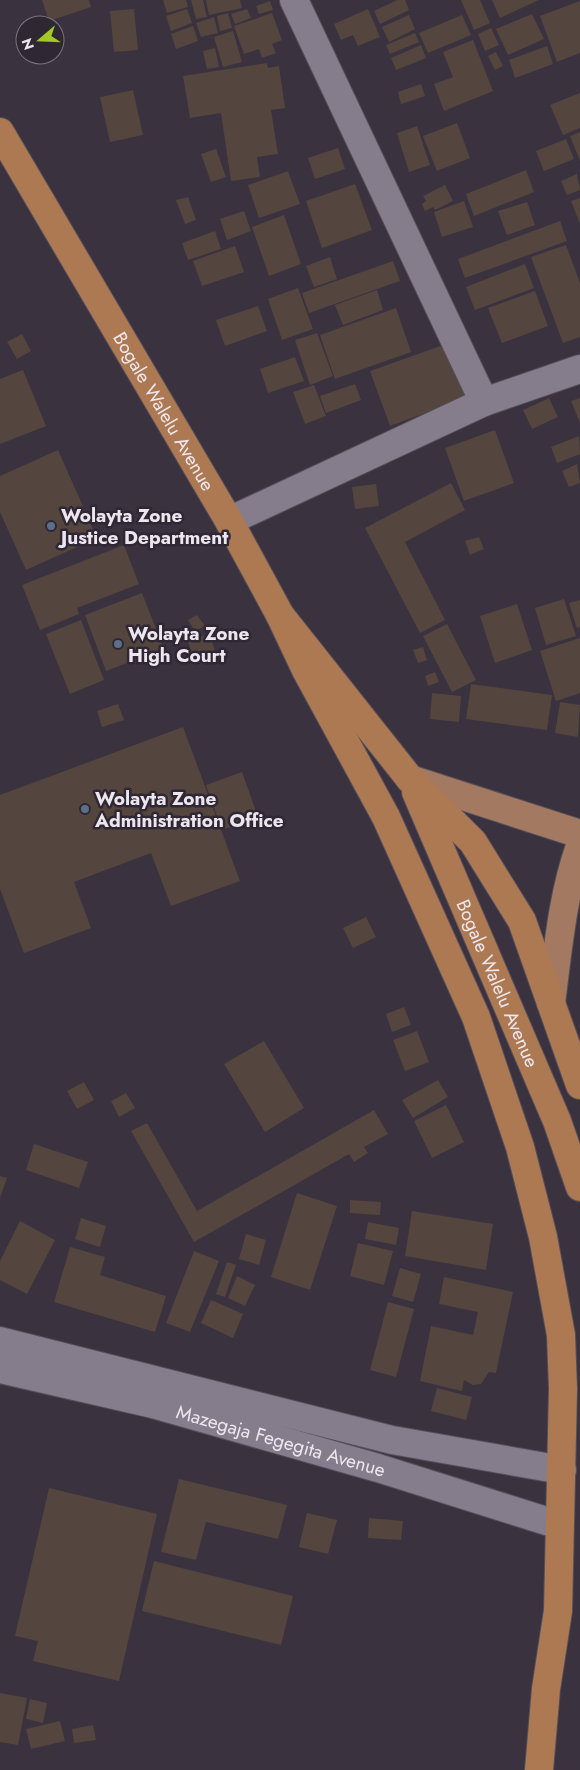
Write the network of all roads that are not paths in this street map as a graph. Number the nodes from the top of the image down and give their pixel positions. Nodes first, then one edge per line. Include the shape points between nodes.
1 (294, 0) edge
2 (0, 132) edge
3 (580, 369) edge
4 (484, 402) junction
5 (229, 521) junction
6 (280, 615) junction
7 (410, 779) junction
8 (580, 834) edge
9 (580, 846) edge
10 (551, 1003) junction
11 (580, 1084) edge
12 (580, 1187) edge
13 (0, 1340) edge
14 (0, 1370) edge
15 (562, 1470) junction
16 (559, 1525) junction
17 (539, 1770) edge

1 - 4 street
2 - 5 highway, Bogale Walelu Avenue
3 - 4 street
4 - 5 street
5 - 6 highway, Bogale Walelu Avenue
6 - 7 highway, Bogale Walelu Avenue
6 - 15 highway via 306,670 386,817 476,1017 498,1077 543,1237 561,1335
7 - 8 main road
7 - 10 highway, Bogale Walelu Avenue via 473,842 522,921
7 - 12 highway, Bogale Walelu Avenue via 557,1121
9 - 10 main road via 570,874
10 - 11 highway, Bogale Walelu Avenue
13 - 15 street, Mazegaja Fegegita Avenue via 392,1440
14 - 16 street, Mazegaja Fegegita Avenue via 153,1404 378,1468
15 - 16 highway
16 - 17 highway via 558,1611 546,1690

